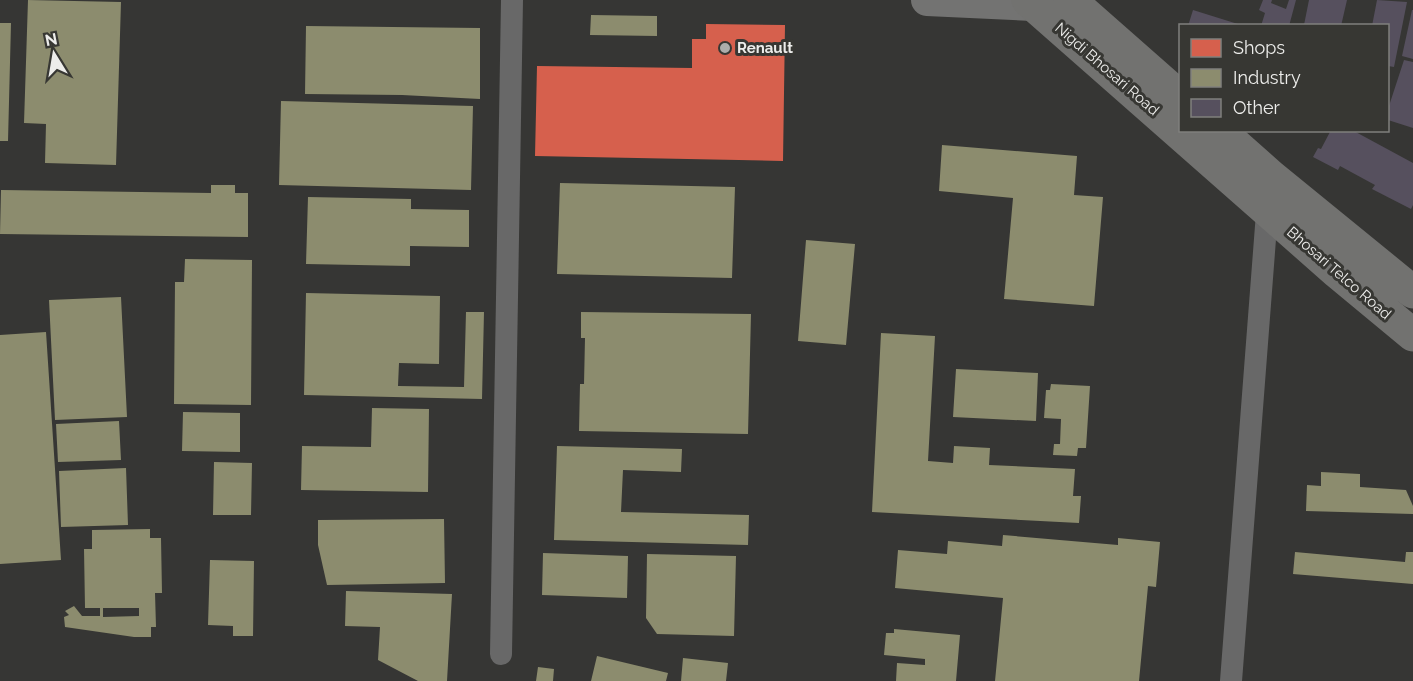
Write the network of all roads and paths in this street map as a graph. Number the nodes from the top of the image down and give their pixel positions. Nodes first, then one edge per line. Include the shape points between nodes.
1 (512, 0) edge
2 (927, 0) edge
3 (1070, 0) edge
4 (1037, 2) edge
5 (1179, 96) edge
6 (1179, 131) edge
7 (1180, 132) edge
8 (1221, 132) edge
9 (1272, 177) junction
10 (1266, 210) junction
11 (1413, 291) edge
12 (1413, 335) edge
13 (501, 654) dead end
14 (1231, 681) edge

1 - 13 street
2 - 4 street
3 - 5 main road, Nigdi Bhosari Road
4 - 6 main road, Nigdi Bhosari Road
7 - 10 main road, Nigdi Bhosari Road
8 - 9 main road
9 - 10 street
9 - 11 main road, Bhosari Telco Road
10 - 12 main road, Bhosari Telco Road
10 - 14 street

